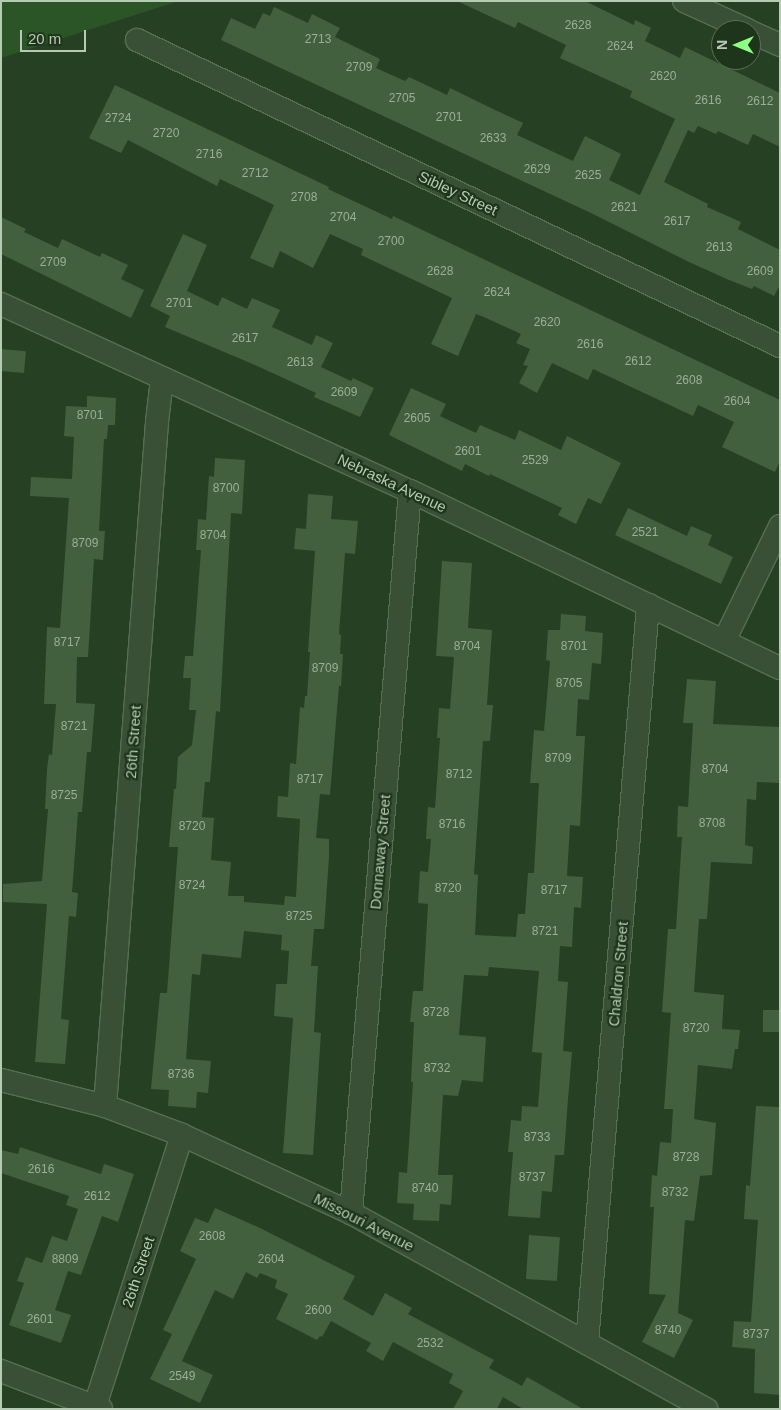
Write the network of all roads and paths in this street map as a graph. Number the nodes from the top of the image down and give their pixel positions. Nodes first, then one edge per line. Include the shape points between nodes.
1 (684, 1) edge
2 (726, 20) edge
3 (761, 36) edge
4 (136, 40) dead end
5 (780, 44) edge
6 (1, 304) edge
7 (780, 346) edge
8 (162, 379) junction
9 (410, 491) junction
10 (780, 526) edge
11 (648, 605) junction
12 (724, 641) junction
13 (780, 668) edge
14 (1, 1080) edge
15 (105, 1106) junction
16 (182, 1135) junction
17 (351, 1213) junction
18 (587, 1343) junction
19 (1, 1372) edge
20 (97, 1408) edge
21 (706, 1409) edge

1 - 2 street
3 - 5 street
4 - 7 street, Sibley Street
6 - 8 street, Nebraska Avenue
8 - 9 street, Nebraska Avenue
8 - 15 street, 26th Street
9 - 11 street, Nebraska Avenue
9 - 17 street, Donnaway Street
10 - 12 street
11 - 12 street, Nebraska Avenue
11 - 18 street, Chaldron Street
12 - 13 street, Nebraska Avenue
14 - 15 street, Missouri Avenue
15 - 16 street, Missouri Avenue
16 - 17 street, Missouri Avenue
16 - 20 street, 26th Street
17 - 18 street, Missouri Avenue
18 - 21 street, Missouri Avenue
19 - 20 street

